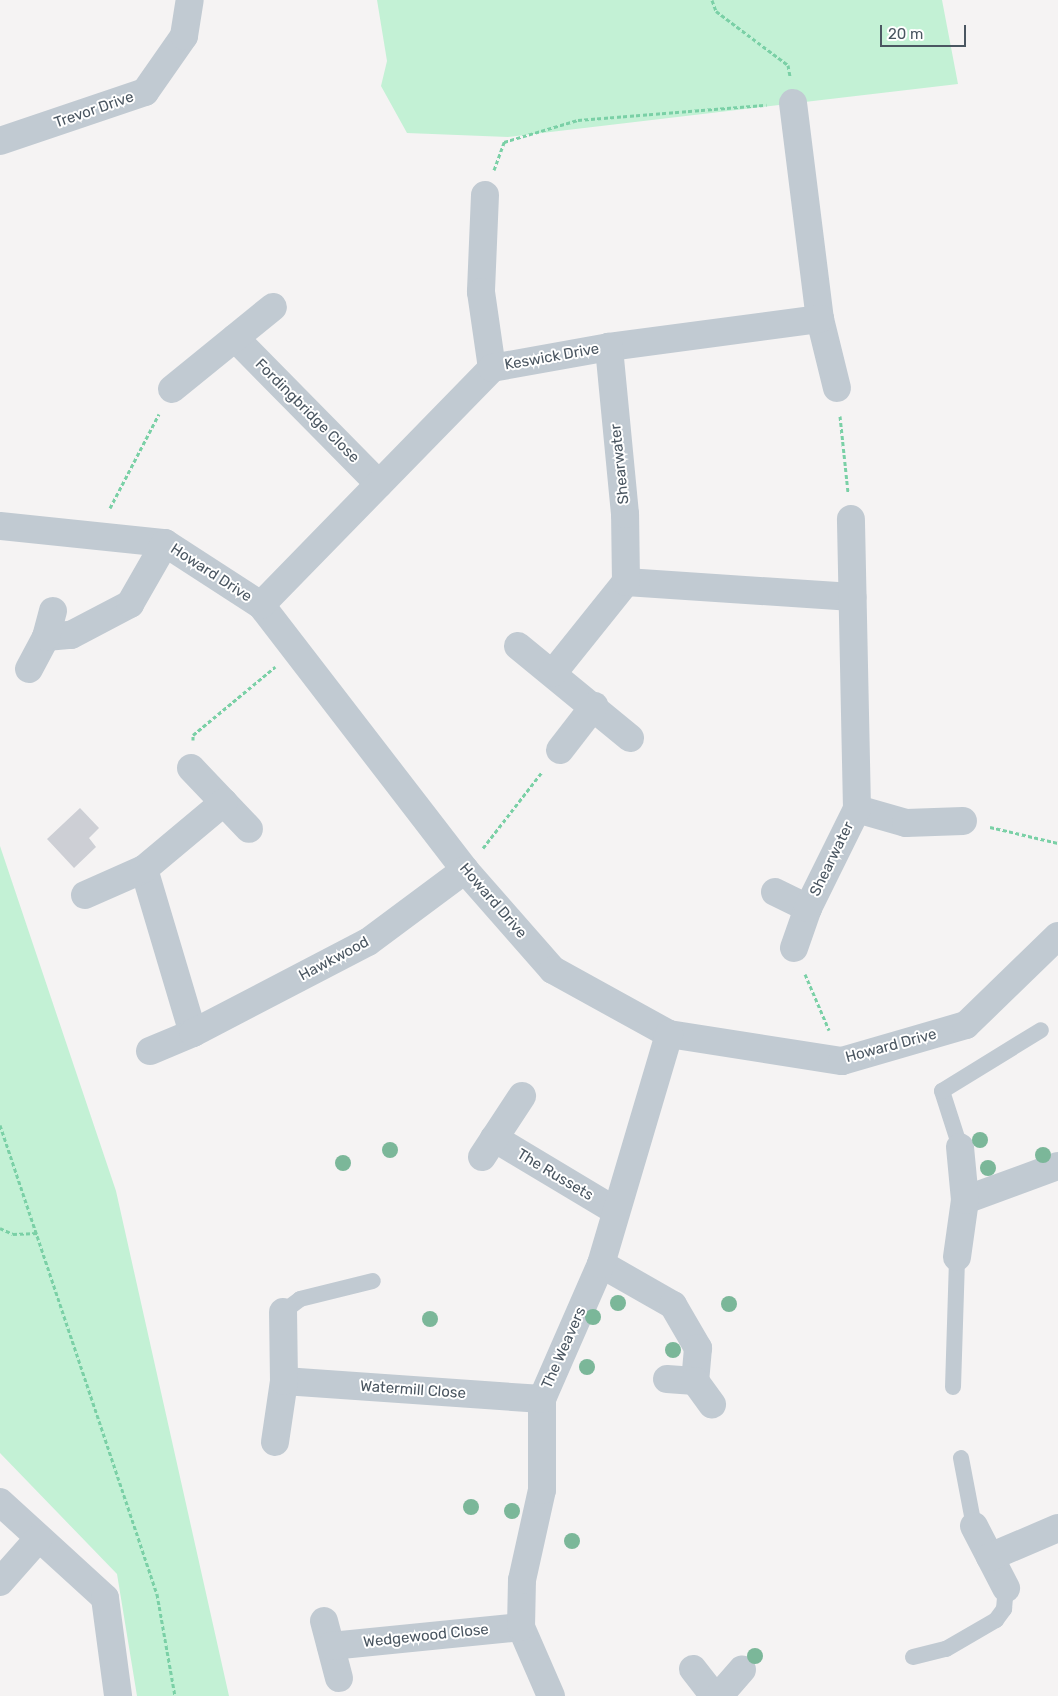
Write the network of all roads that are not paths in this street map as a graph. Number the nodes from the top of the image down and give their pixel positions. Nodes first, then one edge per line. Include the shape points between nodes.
1 (190, 0) edge
2 (793, 103) road end
3 (0, 141) edge
4 (485, 194) road end
5 (273, 307) dead end
6 (820, 319) junction
7 (235, 338) junction
8 (609, 347) junction
9 (492, 368) junction
10 (837, 388) road end
11 (172, 389) road end
12 (379, 484) junction
13 (851, 519) road end
14 (0, 526) edge
15 (165, 543) junction
16 (626, 582) junction
17 (853, 597) junction
18 (260, 604) junction
19 (518, 646) dead end
20 (29, 669) dead end
21 (553, 673) junction
22 (594, 706) junction
23 (630, 738) dead end
24 (560, 750) road end
25 (191, 768) road end
26 (224, 802) junction
27 (857, 809) junction
28 (963, 821) road end
29 (249, 829) dead end
30 (144, 869) junction
31 (465, 870) junction
32 (775, 892) dead end
33 (85, 895) dead end
34 (808, 908) junction
35 (1058, 936) edge
36 (794, 948) road end
37 (1041, 1030) dead end
38 (194, 1033) junction
39 (669, 1034) junction
40 (150, 1051) dead end
41 (522, 1096) dead end
42 (960, 1148) joint
43 (1058, 1166) edge
44 (965, 1200) junction
45 (616, 1211) junction
46 (957, 1258) joint
47 (601, 1264) junction
48 (373, 1280) dead end
49 (283, 1312) joint
50 (667, 1379) dead end
51 (284, 1381) junction
52 (695, 1381) junction
53 (953, 1387) dead end
54 (542, 1399) junction
55 (712, 1404) dead end
56 (275, 1442) dead end
57 (961, 1458) dead end
58 (0, 1502) edge
59 (974, 1526) joint
60 (1058, 1528) edge
61 (38, 1539) junction
62 (990, 1557) junction
63 (0, 1582) edge
64 (1006, 1588) joint
65 (521, 1627) junction
66 (913, 1657) dead end
67 (694, 1669) dead end
68 (742, 1670) dead end
69 (338, 1678) dead end
70 (118, 1696) edge
71 (552, 1696) edge
72 (714, 1696) edge
73 (719, 1696) edge

1 - 3 street, Trevor Drive via 184,36 144,92
2 - 6 street
4 - 9 street via 481,292
5 - 7 street
6 - 8 street, Keswick Drive
6 - 10 street
7 - 11 street
7 - 12 street, Fordingbridge Close
8 - 9 street, Keswick Drive
8 - 16 street, Shearwater via 625,514
9 - 12 street, Keswick Drive
12 - 18 street, Keswick Drive
13 - 17 street, Shearwater
14 - 15 street, Howard Drive
15 - 18 street, Howard Drive
15 - 20 street via 130,604 71,636 50,624
16 - 17 street
16 - 21 street
17 - 27 street, Shearwater
18 - 31 street, Howard Drive
19 - 21 street
21 - 22 street
22 - 23 street
22 - 24 street
25 - 26 street
26 - 29 street
26 - 30 street
27 - 28 street, Shearwater via 906,823
27 - 34 street, Shearwater
30 - 33 street
30 - 38 street
31 - 38 street, Hawkwood via 368,942
31 - 39 street, Howard Drive via 553,970
32 - 34 street, Shearwater
34 - 36 street, Shearwater
35 - 39 street, Howard Drive via 966,1025 842,1061
37 - 42 lane via 942,1091
38 - 40 street, Hawkwood
39 - 45 street, The Weavers
41 - 45 street, The Russets via 488,1147
42 - 44 street
43 - 44 street
44 - 46 street
45 - 47 street, The Weavers
46 - 53 lane
47 - 52 street via 672,1305 698,1348
47 - 54 street, The Weavers
48 - 49 lane via 300,1299
49 - 51 street
50 - 52 street
51 - 54 street, Watermill Close
51 - 56 street
52 - 55 street
54 - 65 street, The Weavers via 542,1490 522,1580
57 - 59 lane
58 - 61 street
59 - 62 street
60 - 62 street
61 - 63 street
61 - 70 street via 105,1598
62 - 64 street
64 - 66 lane via 1004,1609 996,1620 946,1649
65 - 69 street, Wedgewood Close via 328,1633
65 - 71 street, The Weavers
67 - 72 street
68 - 73 street

